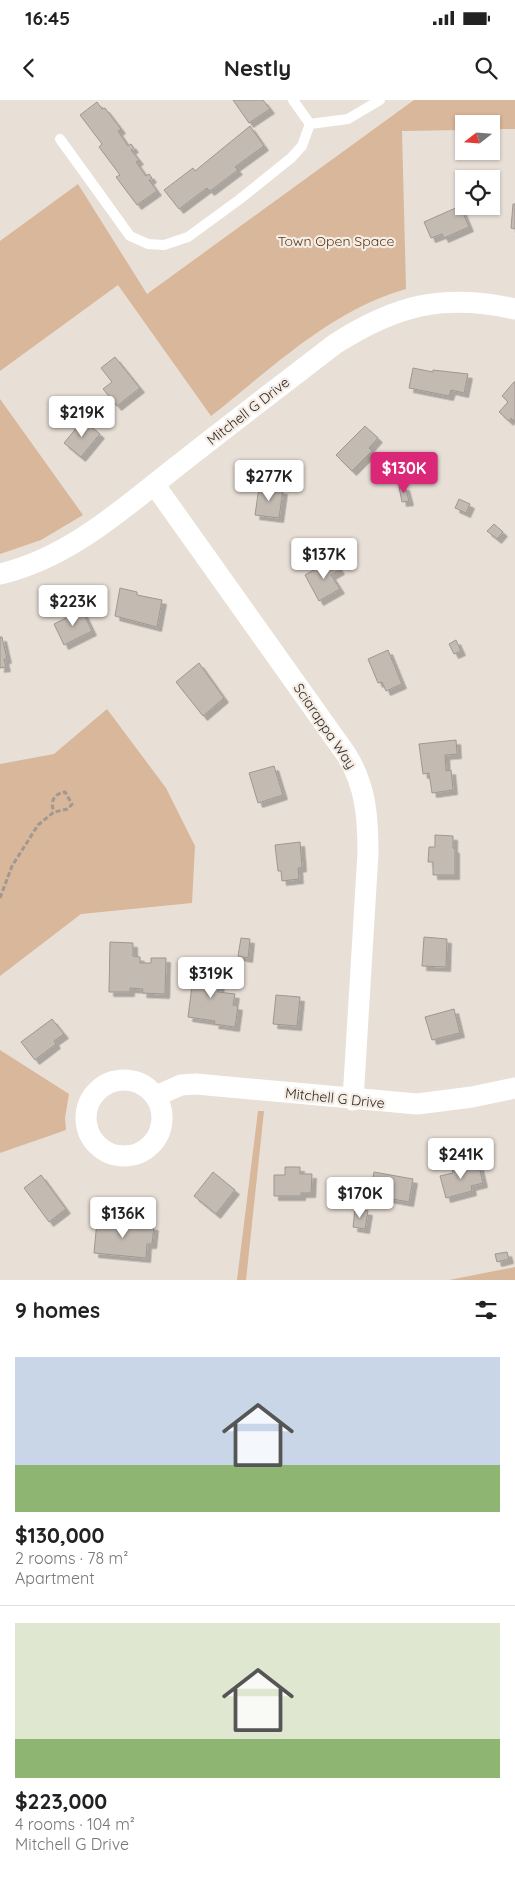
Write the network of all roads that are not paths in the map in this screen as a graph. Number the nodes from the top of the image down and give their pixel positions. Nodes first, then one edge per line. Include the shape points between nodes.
1 (293, 100) edge
2 (380, 100) edge
3 (310, 124) junction
4 (60, 139) dead end
5 (515, 309) edge
6 (154, 484) junction
7 (0, 574) edge
8 (515, 1088) edge
9 (156, 1096) dead end
10 (353, 1100) junction

1 - 3 lane
2 - 3 lane via 348,119
3 - 4 lane via 302,146 291,158 188,237 164,245 148,244 130,236
5 - 6 street, Mitchell G Drive via 473,301 439,302 406,309 365,325 334,344
6 - 7 street, Mitchell G Drive via 56,554
6 - 10 street, Sciarappa Way via 346,754 363,789 368,814 368,853
8 - 10 street, Mitchell G Drive via 417,1104
9 - 10 street, Mitchell G Drive via 177,1086 196,1084

